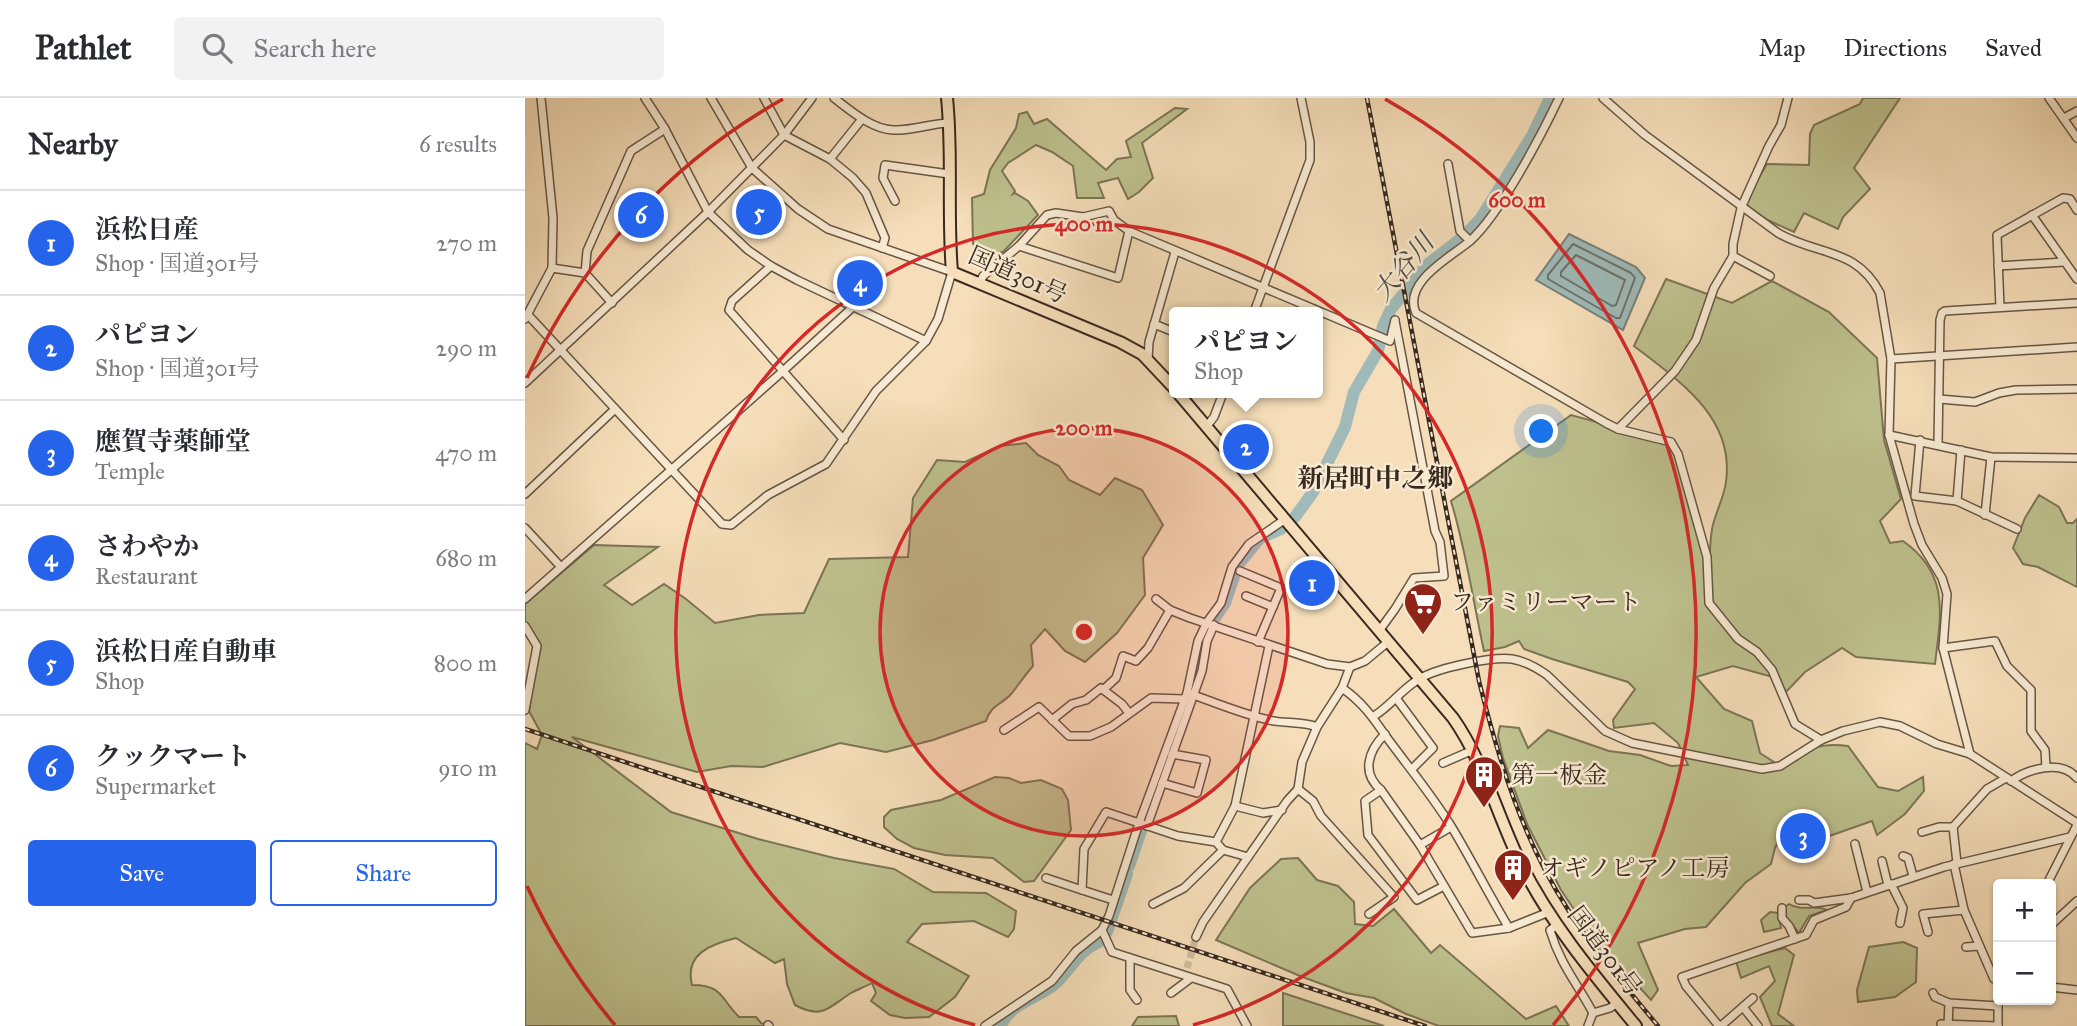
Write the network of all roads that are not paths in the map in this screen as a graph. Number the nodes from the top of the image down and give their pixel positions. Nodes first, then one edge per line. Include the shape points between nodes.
1 (541, 98) edge
2 (645, 98) edge
3 (711, 98) edge
4 (764, 98) edge
5 (812, 98) edge
6 (834, 98) edge
7 (947, 98) edge
8 (1301, 98) edge
9 (1559, 98) edge
10 (1603, 98) edge
11 (1788, 98) edge
12 (2049, 98) edge
13 (2077, 111) edge
14 (2064, 118) junction
15 (862, 119) junction
16 (950, 123) junction
17 (665, 129) junction
18 (784, 135) junction
19 (2077, 138) edge
20 (830, 159) junction
21 (1448, 164) dead end
22 (752, 168) junction
23 (949, 174) junction
24 (895, 201) dead end
25 (1741, 208) junction
26 (2077, 210) edge
27 (708, 212) junction
28 (2032, 215) junction
29 (1129, 231) junction
30 (1470, 241) junction
31 (1019, 246) junction
32 (881, 248) junction
33 (1175, 252) junction
34 (1733, 256) junction
35 (2064, 262) junction
36 (771, 266) junction
37 (1998, 266) junction
38 (552, 268) junction
39 (952, 272) junction
40 (585, 273) junction
41 (1770, 276) dead end
42 (2077, 279) edge
43 (980, 284) junction
44 (1263, 286) junction
45 (612, 303) junction
46 (2077, 303) edge
47 (854, 306) junction
48 (1256, 307) edge
49 (1313, 307) edge
50 (2000, 307) junction
51 (1323, 311) edge
52 (527, 318) edge
53 (1154, 324) junction
54 (1169, 330) edge
55 (926, 341) junction
56 (2077, 347) edge
57 (561, 350) junction
58 (1939, 355) junction
59 (1148, 359) junction
60 (1891, 359) junction
61 (783, 372) junction
62 (1169, 382) edge
63 (525, 383) edge
64 (2077, 389) edge
65 (1182, 398) edge
66 (1221, 398) edge
67 (1939, 399) junction
68 (615, 409) junction
69 (1206, 426) junction
70 (1618, 429) junction
71 (1889, 435) junction
72 (844, 440) junction
73 (1920, 440) junction
74 (1938, 444) junction
75 (1961, 450) junction
76 (1990, 457) junction
77 (2077, 458) edge
78 (671, 470) junction
79 (525, 494) edge
80 (1957, 501) junction
81 (1985, 514) junction
82 (1287, 523) junction
83 (525, 528) edge
84 (2017, 529) dead end
85 (561, 567) junction
86 (1240, 571) dead end
87 (1246, 596) dead end
88 (525, 599) edge
89 (1156, 599) dead end
90 (1273, 607) junction
91 (1170, 610) junction
92 (1211, 624) junction
93 (525, 626) edge
94 (1379, 631) junction
95 (1258, 642) junction
96 (1388, 642) junction
97 (1269, 646) junction
98 (1943, 648) junction
99 (1350, 667) junction
100 (1421, 677) junction
101 (1342, 688) junction
102 (1103, 690) junction
103 (1188, 696) junction
104 (1396, 698) junction
105 (525, 710) edge
106 (1129, 713) junction
107 (1253, 716) junction
108 (1374, 716) junction
109 (1052, 720) junction
110 (1317, 727) junction
111 (1004, 730) dead end
112 (1385, 734) junction
113 (1821, 740) junction
114 (1473, 750) junction
115 (1173, 754) junction
116 (1970, 754) junction
117 (1443, 763) dead end
118 (2046, 767) junction
119 (1412, 769) junction
120 (2076, 774) edge
121 (2008, 780) junction
122 (1163, 783) junction
123 (1298, 789) junction
124 (1381, 790) junction
125 (1235, 806) junction
126 (1282, 810) junction
127 (1139, 823) junction
128 (2077, 824) edge
129 (1147, 826) junction
130 (1451, 827) junction
131 (1953, 827) junction
132 (1922, 832) dead end
133 (2070, 836) junction
134 (1216, 842) junction
135 (1855, 844) dead end
136 (1420, 845) junction
137 (1223, 850) junction
138 (1903, 856) dead end
139 (1248, 857) junction
140 (1882, 861) dead end
141 (1955, 864) junction
142 (1913, 876) junction
143 (1047, 878) dead end
144 (2049, 879) edge
145 (1889, 884) junction
146 (1444, 886) junction
147 (1082, 890) junction
148 (1867, 892) junction
149 (1851, 898) junction
150 (1113, 900) junction
151 (1799, 900) dead end
152 (2077, 901) edge
153 (1153, 904) dead end
154 (1782, 908) dead end
155 (1964, 910) junction
156 (1549, 912) junction
157 (1369, 914) dead end
158 (2056, 920) edge
159 (1900, 923) dead end
160 (1557, 925) junction
161 (1510, 928) junction
162 (1102, 930) junction
163 (1929, 932) dead end
164 (1196, 937) tunnel mouth
165 (1795, 939) junction
166 (1979, 946) junction
167 (1966, 947) dead end
168 (1130, 958) junction
169 (1188, 974) junction
170 (1993, 977) edge
171 (2056, 988) edge
172 (2077, 990) edge
173 (1171, 993) dead end
174 (1933, 993) dead end
175 (1753, 998) dead end
176 (1137, 1000) dead end
177 (1617, 1003) junction
178 (1949, 1003) junction
179 (1993, 1003) edge
180 (1998, 1005) edge
181 (1743, 1007) junction
182 (1593, 1013) junction
183 (1002, 1016) junction
184 (1946, 1025) edge
185 (985, 1026) edge
186 (998, 1026) edge
187 (1247, 1026) edge
188 (1588, 1026) edge
189 (1636, 1026) edge
190 (1720, 1026) edge
191 (1758, 1026) edge
192 (1998, 1026) edge

1 - 38 street via 553,218
2 - 17 street
3 - 22 street
4 - 18 street
5 - 18 street
6 - 15 street
7 - 16 highway, 国道301号
8 - 44 street via 1311,142 1310,160
9 - 30 street via 1496,208
10 - 25 street
11 - 25 street via 1781,125
12 - 14 street
13 - 14 street
14 - 19 street
15 - 16 street via 891,130
15 - 20 street
16 - 23 highway, 国道301号
17 - 27 street
17 - 40 street via 631,151 587,251
18 - 20 street
18 - 22 street
20 - 32 street via 866,193 885,238
21 - 30 street via 1460,231
22 - 27 street
22 - 32 street via 822,226
23 - 24 street via 885,165 883,178
23 - 39 highway, 国道301号
25 - 34 street
25 - 60 street via 1787,239 1846,258 1870,275 1880,293
26 - 28 street via 2066,198
27 - 36 street
27 - 45 street
28 - 35 street
28 - 37 street via 1997,235
29 - 31 street via 1109,211 1083,217 1056,213 1047,215
29 - 31 street via 1118,278
29 - 33 street
30 - 70 street via 1437,264 1414,293 1416,313
31 - 43 street via 983,276
32 - 39 street
33 - 44 street
33 - 53 street
34 - 41 street
34 - 70 street via 1714,288 1688,355
35 - 37 street
35 - 42 street
36 - 47 street
36 - 61 street via 731,302 729,310
37 - 50 street
38 - 40 street
38 - 52 street
39 - 43 highway, 国道301号
39 - 55 street
40 - 45 street
43 - 59 highway, 国道301号 via 1109,337
44 - 48 street
44 - 49 street
45 - 57 street
46 - 50 street
47 - 55 street
47 - 61 street
50 - 58 street via 1942,313
51 - 94 street via 1390,341 1395,320 1440,542 1444,576 1414,578
52 - 57 street
53 - 54 street
53 - 59 street
55 - 72 street via 876,391
56 - 58 street
57 - 63 street
57 - 68 street
58 - 60 street
58 - 67 street
59 - 62 highway, 国道301号
60 - 71 street
61 - 72 street
61 - 78 street
64 - 67 street via 2016,390 1975,402
65 - 69 highway, 国道301号
66 - 69 street
67 - 74 street
68 - 78 street
68 - 79 street
69 - 82 highway, 国道301号
70 - 113 street via 1671,442 1707,558 1709,603 1738,639 1772,670 1795,724
71 - 73 street
71 - 98 street via 1914,524 1947,594
72 - 78 street via 820,469 768,495 726,526
73 - 74 street
73 - 80 street via 1915,496
74 - 75 street
75 - 76 street
75 - 80 street
76 - 77 street
76 - 81 street
78 - 85 street
80 - 81 street
81 - 84 street
82 - 92 street via 1249,544 1232,567
82 - 94 highway, 国道301号
83 - 85 street
85 - 88 street
86 - 90 street via 1281,588
87 - 90 street
89 - 91 street
90 - 95 street
91 - 92 street
91 - 102 street via 1148,648 1136,661 1123,656 1116,678
92 - 95 street
92 - 103 street via 1202,671
93 - 105 street via 537,646
94 - 96 highway, 国道301号
95 - 97 street
96 - 99 street
96 - 100 highway, 国道301号
97 - 99 street
97 - 107 street
98 - 116 street
98 - 118 street via 1995,641 2007,666 2031,690 2031,731 2045,750
99 - 101 street
100 - 104 street
100 - 113 street via 1462,665 1515,659 1547,675 1605,731 1632,743 1762,769 1780,766
100 - 114 highway, 国道301号
101 - 108 street
101 - 110 street
102 - 106 street
102 - 109 street via 1072,704
103 - 106 street via 1151,698
103 - 107 street
103 - 115 street
103 - 127 street
104 - 108 street
104 - 119 street via 1433,748
106 - 109 street via 1090,736 1069,736
107 - 110 street
107 - 125 street
108 - 112 street
109 - 111 street via 1039,707
110 - 123 street via 1302,762
112 - 119 street
112 - 124 street via 1371,749 1369,773
113 - 116 street via 1862,724 1881,722
114 - 117 street
114 - 156 highway, 国道301号 via 1514,848
115 - 122 street
115 - 122 street via 1206,760 1197,793
116 - 121 street
118 - 120 street
118 - 121 street
119 - 130 street
121 - 128 street
121 - 131 street via 1987,789
122 - 129 street
123 - 126 street
123 - 157 street via 1314,801 1321,816 1394,897
124 - 136 street
124 - 146 street via 1365,801 1370,839 1417,900
125 - 126 street via 1263,813
125 - 134 street
126 - 139 street
127 - 129 street
127 - 147 street via 1106,812 1084,849
127 - 150 street
128 - 133 street
129 - 134 street
130 - 136 street
130 - 161 street
131 - 132 street
131 - 141 street
133 - 141 street
133 - 144 street
134 - 137 street
135 - 148 street
136 - 146 street
137 - 139 street
137 - 153 street via 1184,888
138 - 142 street via 1908,858
139 - 164 street
140 - 145 street
141 - 142 street
141 - 155 street
142 - 145 street
143 - 147 street
145 - 148 street
145 - 159 street via 1903,908
146 - 161 street via 1472,933
147 - 150 street
148 - 149 street
149 - 151 street via 1814,903
149 - 165 street via 1846,907 1814,920 1807,933
150 - 162 street
152 - 158 street
154 - 165 street via 1782,918
155 - 163 street via 1923,914
155 - 166 street
156 - 160 highway, 国道301号
156 - 161 street
160 - 177 highway, 国道301号
160 - 182 street via 1550,930 1553,942
162 - 168 street via 1112,952
162 - 183 street via 1076,951 1052,981
165 - 190 street via 1682,976
166 - 167 street
166 - 170 street
168 - 169 street
168 - 176 street via 1130,990
169 - 173 street
169 - 187 street via 1227,989
171 - 172 street
174 - 178 street
175 - 181 street
177 - 182 street
177 - 189 highway, 国道301号
178 - 179 street
178 - 184 street
180 - 192 street
181 - 190 street
181 - 191 street
182 - 188 street
183 - 185 street
183 - 186 street
184 - 192 street

